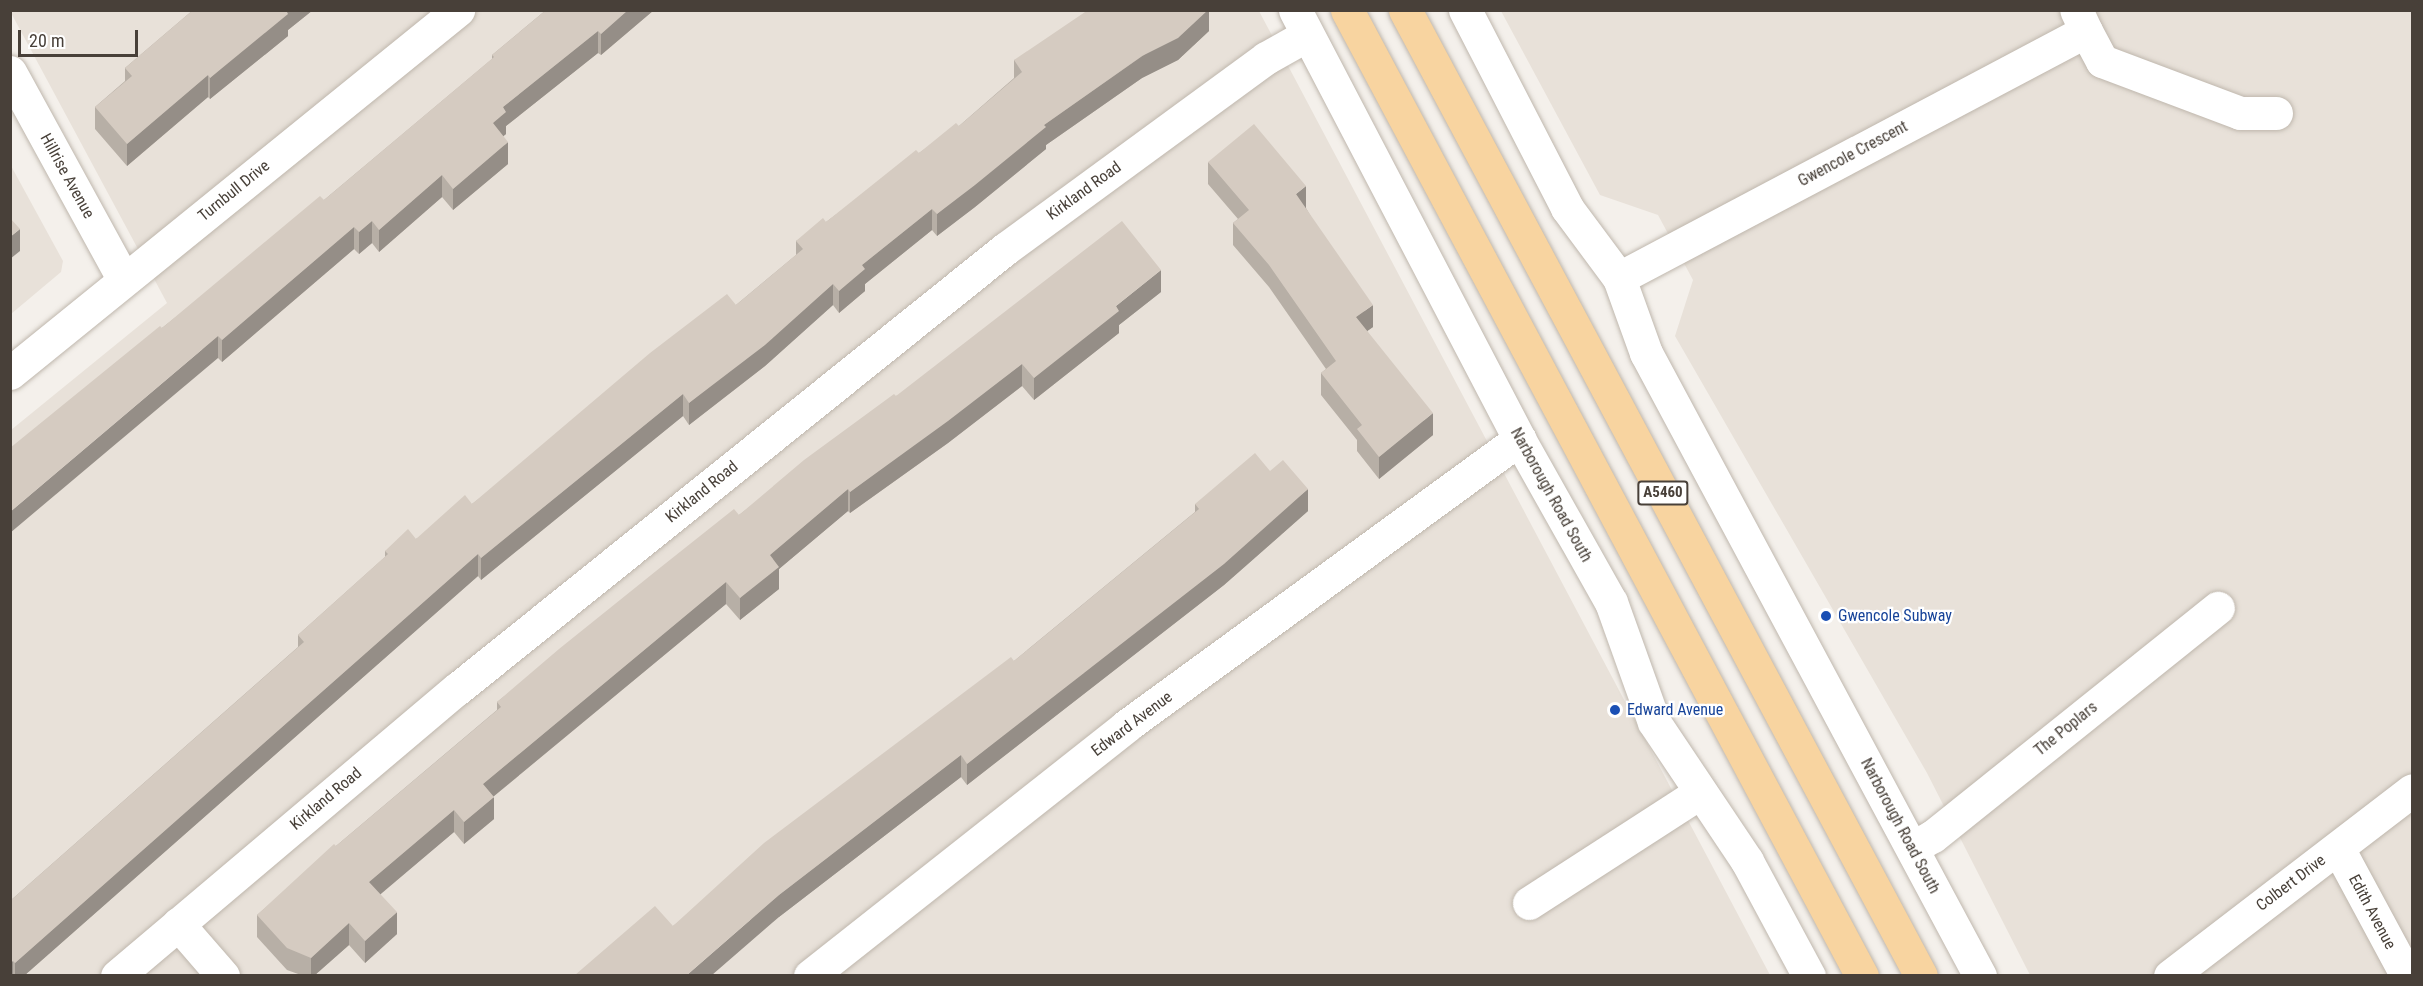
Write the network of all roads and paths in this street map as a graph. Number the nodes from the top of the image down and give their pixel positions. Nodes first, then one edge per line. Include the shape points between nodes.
1 (458, 10) edge
2 (1347, 10) edge
3 (1406, 10) edge
4 (1465, 10) edge
5 (2081, 21) edge
6 (1301, 23) edge
7 (10, 72) edge
8 (2276, 113) dead end
9 (1619, 278) junction
10 (124, 280) junction
11 (10, 372) edge
12 (1519, 439) junction
13 (2218, 608) dead end
14 (2412, 790) edge
15 (1699, 793) junction
16 (1912, 848) junction
17 (2338, 848) junction
18 (1529, 903) dead end
19 (178, 924) junction
20 (117, 975) edge
21 (223, 975) edge
22 (810, 975) edge
23 (1809, 975) edge
24 (1862, 975) edge
25 (1921, 975) edge
26 (1980, 975) edge
27 (2170, 975) edge
28 (2407, 975) edge

1 - 10 street, Turnbull Drive
2 - 24 main road, A5460
3 - 25 main road, A5460
4 - 9 street, Narborough Road South via 1568,208
5 - 8 street, Gwencole Crescent via 2102,61 2240,113
5 - 9 street, Gwencole Crescent
6 - 12 street, Narborough Road South
6 - 19 street, Kirkland Road via 1266,58 1005,249 457,689
7 - 10 street, Hillrise Avenue
9 - 16 street, Narborough Road South via 1646,353
10 - 11 street, Turnbull Drive
12 - 15 street, Narborough Road South via 1611,602 1654,722
12 - 22 street, Edward Avenue via 1126,726
13 - 16 street, The Poplars via 1933,836
14 - 17 street, Colbert Drive
15 - 18 street
15 - 23 street, Narborough Road South via 1747,861
16 - 26 street, Narborough Road South
17 - 27 street, Colbert Drive
17 - 28 street, Edith Avenue
19 - 20 street, Kirkland Road
19 - 21 street

